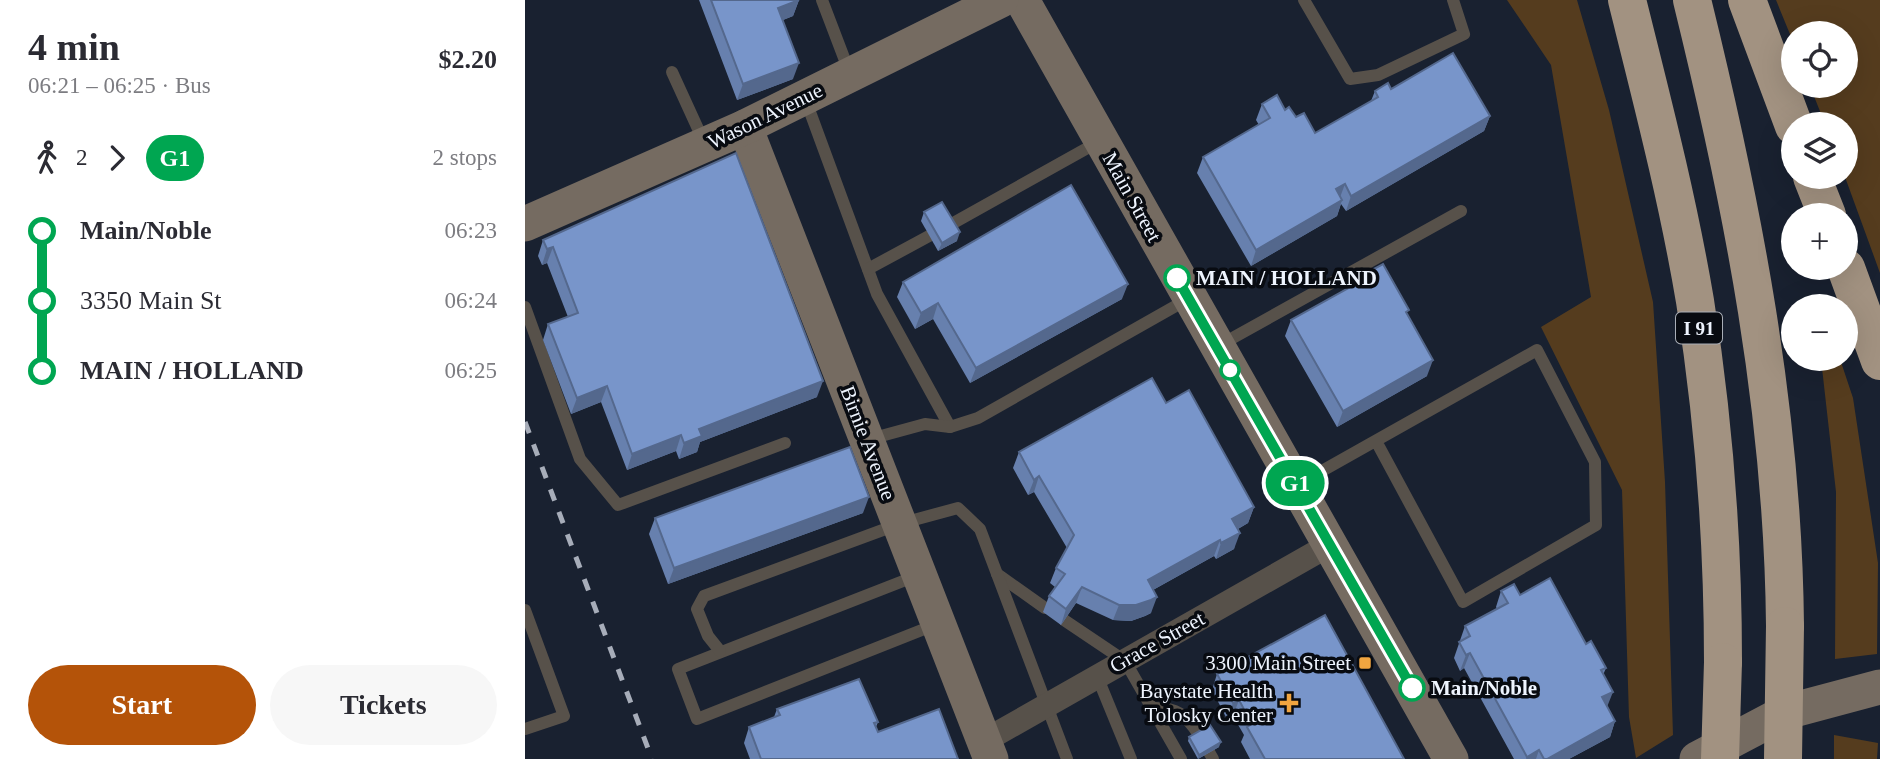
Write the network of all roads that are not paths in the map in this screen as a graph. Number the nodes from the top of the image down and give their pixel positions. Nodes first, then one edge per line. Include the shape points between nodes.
1 (822, 0) edge
2 (1001, 0) edge
3 (1022, 0) edge
4 (1304, 0) edge
5 (1453, 0) edge
6 (1627, 0) edge
7 (1692, 0) edge
8 (1747, 0) edge
9 (672, 72) dead end
10 (851, 75) junction
11 (804, 98) junction
12 (1789, 112) edge
13 (745, 127) junction
14 (1100, 141) junction
15 (705, 145) junction
16 (1461, 211) dead end
17 (525, 224) edge
18 (948, 226) edge
19 (929, 236) edge
20 (868, 269) junction
21 (1850, 280) edge
22 (1189, 299) junction
23 (525, 307) edge
24 (1216, 346) junction
25 (1880, 361) edge
26 (950, 427) junction
27 (867, 440) junction
28 (1375, 441) junction
29 (785, 443) dead end
30 (1297, 485) junction
31 (899, 524) junction
32 (1331, 544) junction
33 (997, 574) junction
34 (920, 575) junction
35 (1045, 608) dead end
36 (525, 610) edge
37 (1064, 620) edge
38 (939, 623) junction
39 (720, 651) junction
40 (1125, 661) junction
41 (1097, 676) junction
42 (1880, 687) edge
43 (1046, 706) junction
44 (1152, 708) junction
45 (525, 729) edge
46 (1199, 735) edge
47 (988, 750) edge
48 (1067, 759) edge
49 (1131, 759) edge
50 (1181, 759) edge
51 (1451, 759) edge
52 (1697, 759) edge
53 (1720, 759) edge
54 (1783, 759) edge

1 - 10 lane
2 - 10 main road, Wason Avenue
3 - 14 main road, Main Street
4 - 5 lane via 1350,79 1378,75 1464,34
6 - 53 highway, I 91, bridge via 1671,182 1700,337 1718,488 1723,662
7 - 54 highway, bridge via 1738,195 1761,325 1780,489
8 - 12 highway
9 - 15 lane
10 - 11 main road, Wason Avenue
11 - 13 main road, Wason Avenue
11 - 20 lane
13 - 15 main road, Wason Avenue
13 - 27 main road, Birnie Avenue
14 - 18 lane
14 - 22 main road, Main Street
15 - 17 main road, Wason Avenue
16 - 24 lane
19 - 20 lane
20 - 26 lane via 877,294
21 - 25 highway
22 - 24 main road, Main Street
22 - 26 lane via 978,418
23 - 29 lane via 580,458 618,505
24 - 30 main road, Main Street
26 - 27 lane via 925,424
27 - 31 main road, Birnie Avenue
28 - 28 lane via 1537,350 1595,461 1596,525 1463,602
28 - 30 lane
30 - 32 main road, Main Street
31 - 33 lane via 958,508 981,529
31 - 34 main road, Birnie Avenue
31 - 39 lane via 704,596 697,609
32 - 40 street, Grace Street
32 - 51 main road, Main Street
33 - 35 lane
33 - 43 lane
34 - 38 main road, Birnie Avenue
34 - 39 lane
36 - 45 lane via 564,716
37 - 40 lane
38 - 39 lane via 697,719 678,669
38 - 47 main road, Birnie Avenue
40 - 41 street, Grace Street
40 - 44 lane
41 - 43 street, Grace Street
41 - 49 lane
42 - 52 main road via 1786,712
43 - 47 street, Grace Street
43 - 48 lane
44 - 46 lane via 1171,707 1185,714
44 - 50 lane

